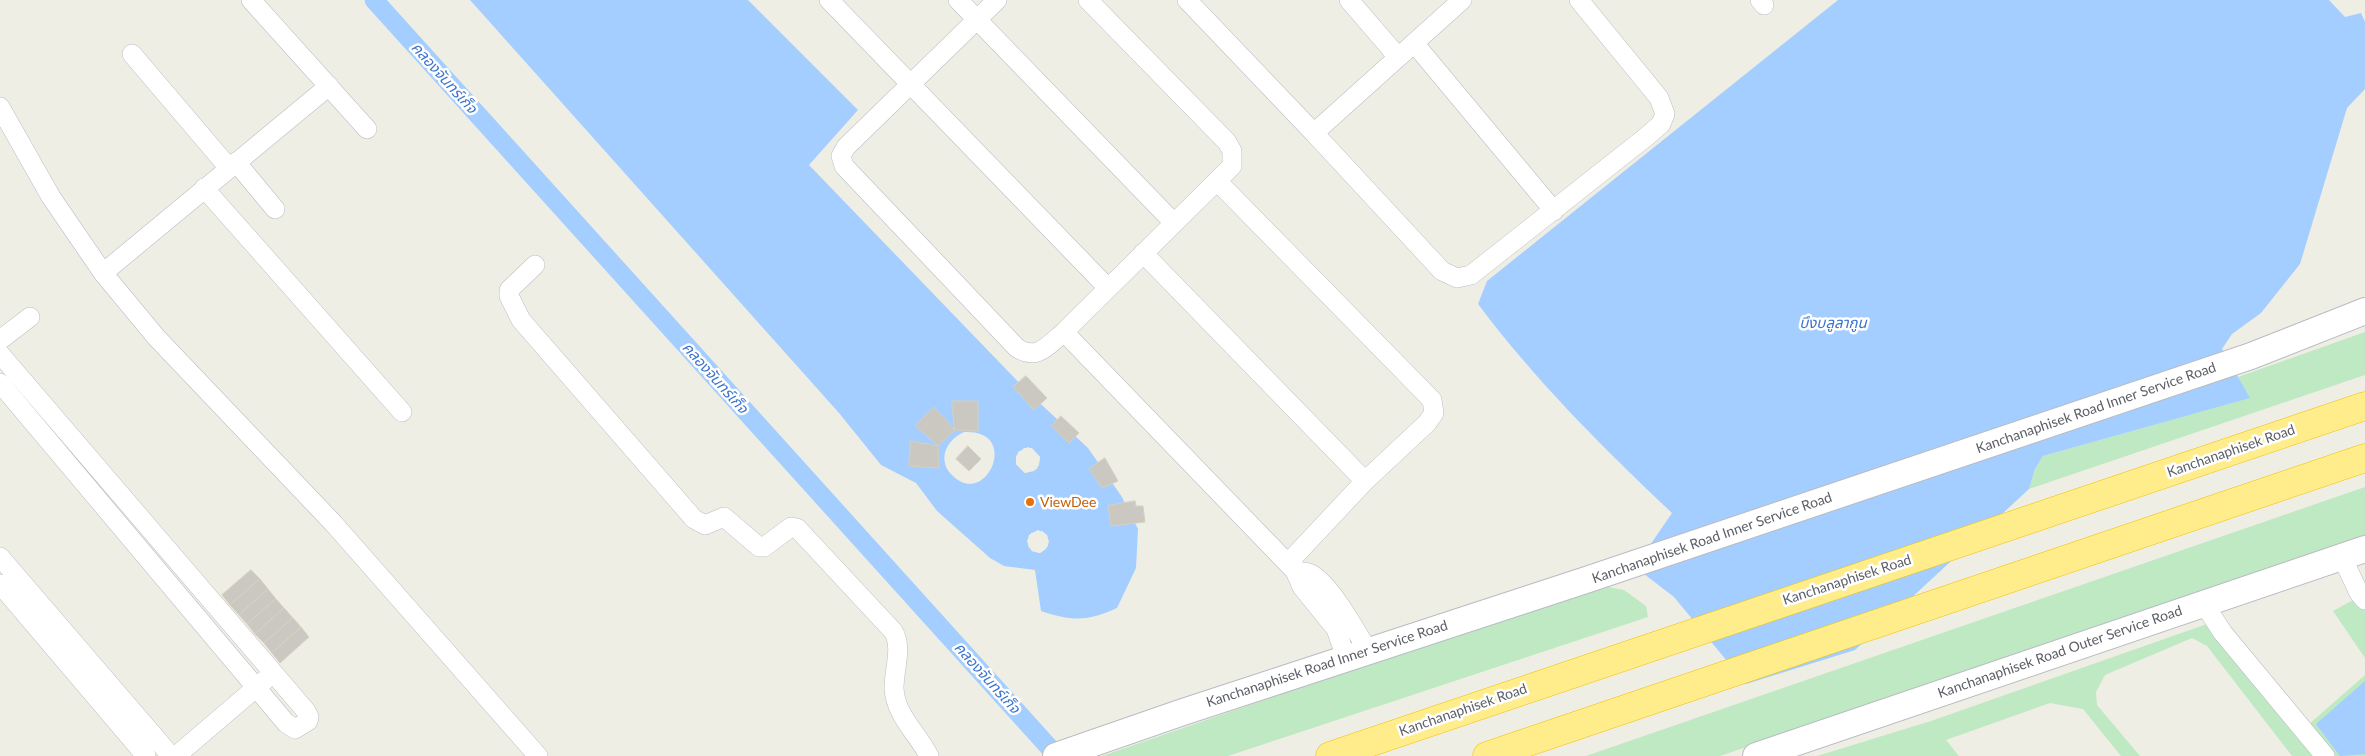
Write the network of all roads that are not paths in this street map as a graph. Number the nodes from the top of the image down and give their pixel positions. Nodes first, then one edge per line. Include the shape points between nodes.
1 (251, 0) edge
2 (829, 0) edge
3 (958, 0) edge
4 (997, 0) edge
5 (1088, 0) edge
6 (1187, 0) edge
7 (1348, 0) edge
8 (1462, 0) edge
9 (1579, 0) edge
10 (977, 19) junction
11 (1414, 43) junction
12 (132, 54) dead end
13 (1398, 57) junction
14 (910, 84) junction
15 (329, 86) junction
16 (0, 107) edge
17 (367, 129) dead end
18 (1314, 133) junction
19 (233, 165) junction
20 (1217, 181) junction
21 (204, 188) junction
22 (275, 209) dead end
23 (1554, 210) junction
24 (1174, 223) junction
25 (1144, 253) junction
26 (535, 265) dead end
27 (103, 273) junction
28 (1107, 287) junction
29 (2365, 311) edge
30 (30, 317) dead end
31 (1064, 332) junction
32 (0, 340) edge
33 (0, 354) edge
34 (0, 383) edge
35 (2365, 406) edge
36 (402, 412) dead end
37 (2365, 458) edge
38 (1365, 481) junction
39 (2353, 553) edge
40 (0, 557) edge
41 (1292, 567) junction
42 (0, 584) edge
43 (2365, 600) edge
44 (2204, 604) junction
45 (1357, 655) junction
46 (274, 672) junction
47 (255, 688) junction
48 (1066, 752) edge
49 (146, 756) edge
50 (171, 756) edge
51 (176, 756) edge
52 (538, 756) edge
53 (929, 756) edge
54 (1330, 756) edge
55 (1487, 756) edge
56 (1756, 756) edge
57 (2325, 756) edge

1 - 15 street
2 - 14 street
3 - 10 street
4 - 10 street
5 - 20 street via 1227,142 1232,151 1232,166
6 - 18 street
7 - 13 street
8 - 11 street
9 - 23 street via 1659,98 1665,114 1661,124 1646,137
10 - 14 street
10 - 24 street
11 - 13 street
11 - 23 street
12 - 19 street
13 - 18 street
14 - 28 street
14 - 31 street via 846,147 841,156 844,166 1017,348 1025,353 1040,352
15 - 17 street
15 - 19 street
16 - 27 street via 51,197
18 - 23 street via 1442,271 1457,278 1471,275
19 - 21 street
19 - 22 street
20 - 24 street
20 - 38 street via 1432,400 1434,414 1427,423
21 - 27 street
21 - 36 street
24 - 25 street
25 - 28 street
25 - 38 street
26 - 53 street via 509,290 508,296 521,320 694,519 705,525 724,516 759,547 764,547 791,527 797,528 893,631 898,643 896,697 907,724
27 - 52 street via 156,337 334,524
28 - 31 street
29 - 45 main road, Kanchanaphisek Road Inner Service Road via 2251,356
30 - 32 street
31 - 41 street
33 - 46 street
34 - 47 street
35 - 54 highway, Kanchanaphisek Road
37 - 55 highway
38 - 41 street
39 - 43 street via 2360,593
39 - 44 main road, Kanchanaphisek Road Outer Service Road
40 - 50 street
41 - 45 street via 1302,587
42 - 49 street
44 - 56 main road, Kanchanaphisek Road Outer Service Road
44 - 57 street via 2223,633
45 - 48 main road, Kanchanaphisek Road Inner Service Road
46 - 47 street
46 - 47 street via 309,717 301,727 292,729
47 - 51 street

